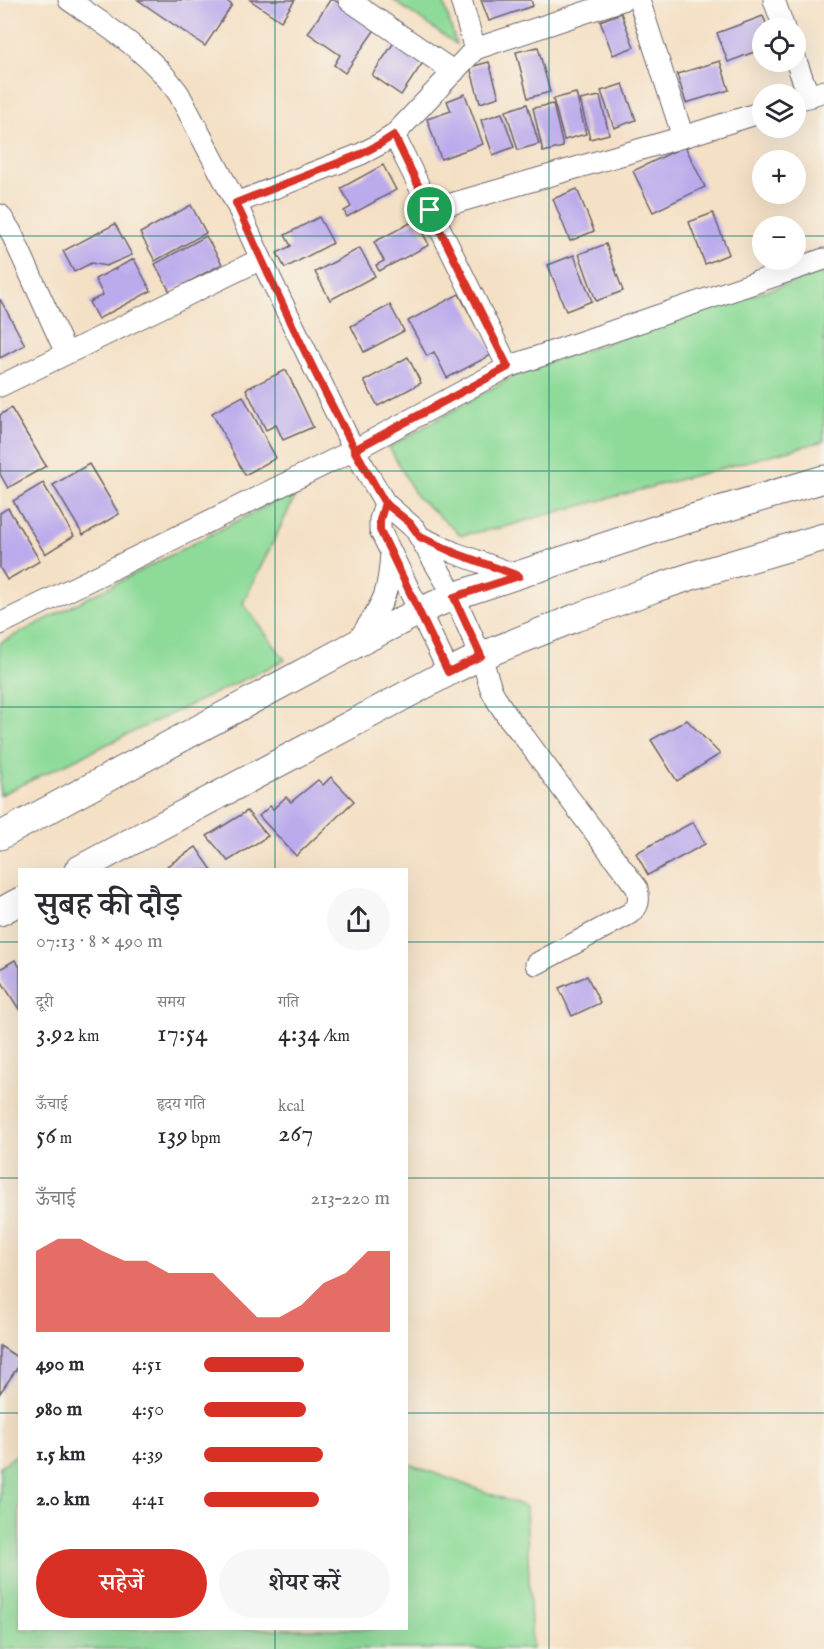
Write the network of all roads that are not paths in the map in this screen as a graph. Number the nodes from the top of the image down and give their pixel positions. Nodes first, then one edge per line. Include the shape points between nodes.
1 (69, 0) edge
2 (349, 0) edge
3 (461, 0) edge
4 (621, 0) edge
5 (639, 0) edge
6 (774, 0) edge
7 (780, 18) edge
8 (475, 50) junction
9 (454, 72) junction
10 (800, 72) edge
11 (809, 96) edge
12 (752, 115) edge
13 (394, 135) junction
14 (683, 137) junction
15 (236, 203) junction
16 (430, 210) junction
17 (0, 215) edge
18 (261, 259) junction
19 (824, 259) edge
20 (66, 353) junction
21 (508, 367) junction
22 (0, 386) edge
23 (354, 450) junction
24 (824, 479) edge
25 (385, 503) junction
26 (420, 537) junction
27 (824, 537) edge
28 (391, 553) junction
29 (519, 576) junction
30 (454, 597) junction
31 (420, 611) junction
32 (0, 624) edge
33 (356, 644) junction
34 (481, 656) junction
35 (448, 672) junction
36 (0, 836) edge
37 (82, 868) edge
38 (18, 902) edge
39 (0, 912) edge
40 (536, 964) dead end

1 - 15 street via 132,43 170,80
2 - 9 street
3 - 8 street
4 - 8 street
5 - 14 street
6 - 7 street
8 - 9 street
9 - 13 street
10 - 11 street
12 - 14 street
13 - 15 street via 361,154
13 - 16 street
14 - 16 street
15 - 18 street
16 - 21 street
17 - 20 street
18 - 20 street
18 - 23 street
19 - 21 street
20 - 22 street
21 - 23 street
23 - 25 street
23 - 32 street
24 - 29 street via 669,525
25 - 26 street via 410,523
25 - 28 street via 380,530
26 - 29 street
26 - 30 street
27 - 34 street via 695,575
28 - 31 street
28 - 33 street via 384,596
29 - 30 street
30 - 31 street
30 - 34 street
31 - 33 street
31 - 35 street
33 - 36 street
34 - 35 street
34 - 40 street via 491,689 508,717 637,888 639,899 637,908 628,914
35 - 37 street
38 - 39 street

